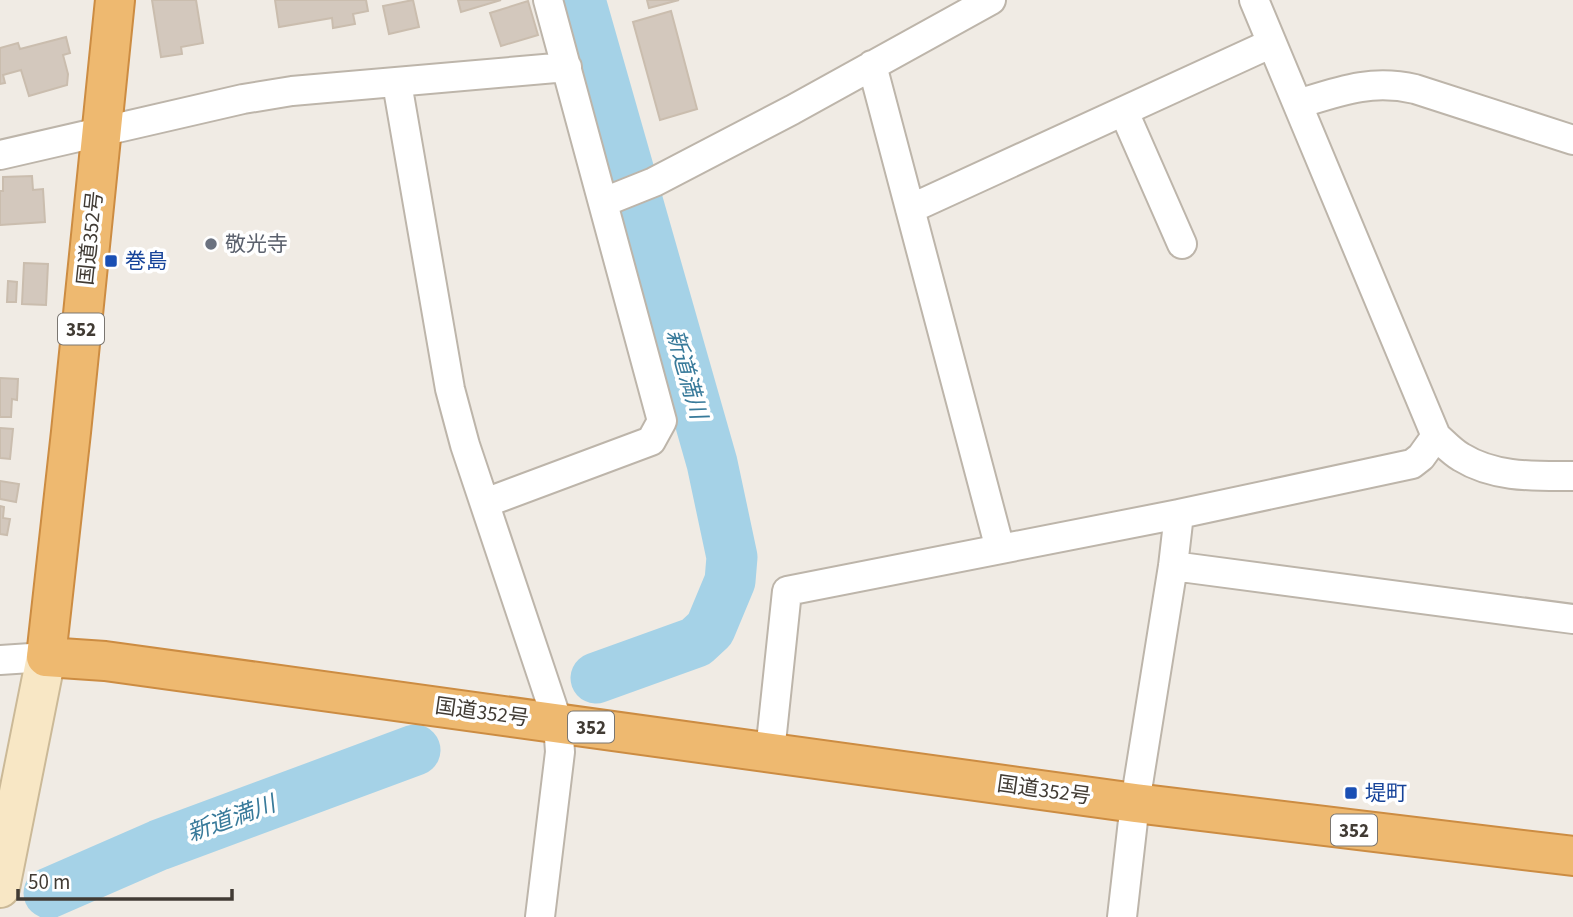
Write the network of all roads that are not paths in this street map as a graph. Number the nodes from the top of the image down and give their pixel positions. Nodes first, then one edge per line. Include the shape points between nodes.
1 (115, 0) edge
2 (548, 0) edge
3 (991, 0) edge
4 (1254, 0) edge
5 (1272, 43) junction
6 (872, 65) junction
7 (567, 67) junction
8 (397, 83) junction
9 (1298, 104) junction
10 (1124, 111) junction
11 (101, 131) junction
12 (1573, 140) edge
13 (0, 156) edge
14 (609, 201) junction
15 (910, 209) junction
16 (1182, 244) dead end
17 (1436, 436) junction
18 (1573, 476) edge
19 (485, 503) junction
20 (1178, 514) junction
21 (1000, 549) junction
22 (1173, 566) junction
23 (1573, 619) edge
24 (46, 657) junction
25 (0, 660) edge
26 (558, 723) junction
27 (770, 752) junction
28 (1135, 803) junction
29 (1573, 856) edge
30 (0, 888) edge
31 (540, 917) edge
32 (1122, 917) edge

1 - 11 highway, 国道352号 / 352
2 - 7 street
3 - 6 street
4 - 5 street
5 - 9 street
5 - 10 street
6 - 14 street via 654,182
6 - 15 street
7 - 8 street
7 - 14 street
8 - 11 street via 292,91
8 - 19 street via 442,354
9 - 12 street via 1349,88 1392,84
9 - 17 street
10 - 15 street
10 - 16 street
11 - 13 street
11 - 24 highway, 国道352号 / 352
14 - 19 street via 662,421 651,441
15 - 21 street
17 - 18 street via 1459,456 1484,468 1525,476
17 - 20 street via 1412,464
19 - 26 street
20 - 21 street
20 - 22 street
21 - 27 street via 787,591
22 - 23 street
22 - 28 street
24 - 25 street
24 - 26 highway, 国道352号 / 352 via 105,660
24 - 30 street
26 - 27 highway, 国道352号 / 352
26 - 31 street via 560,752
27 - 28 highway, 国道352号 / 352
28 - 29 highway, 国道352号 / 352
28 - 32 street

